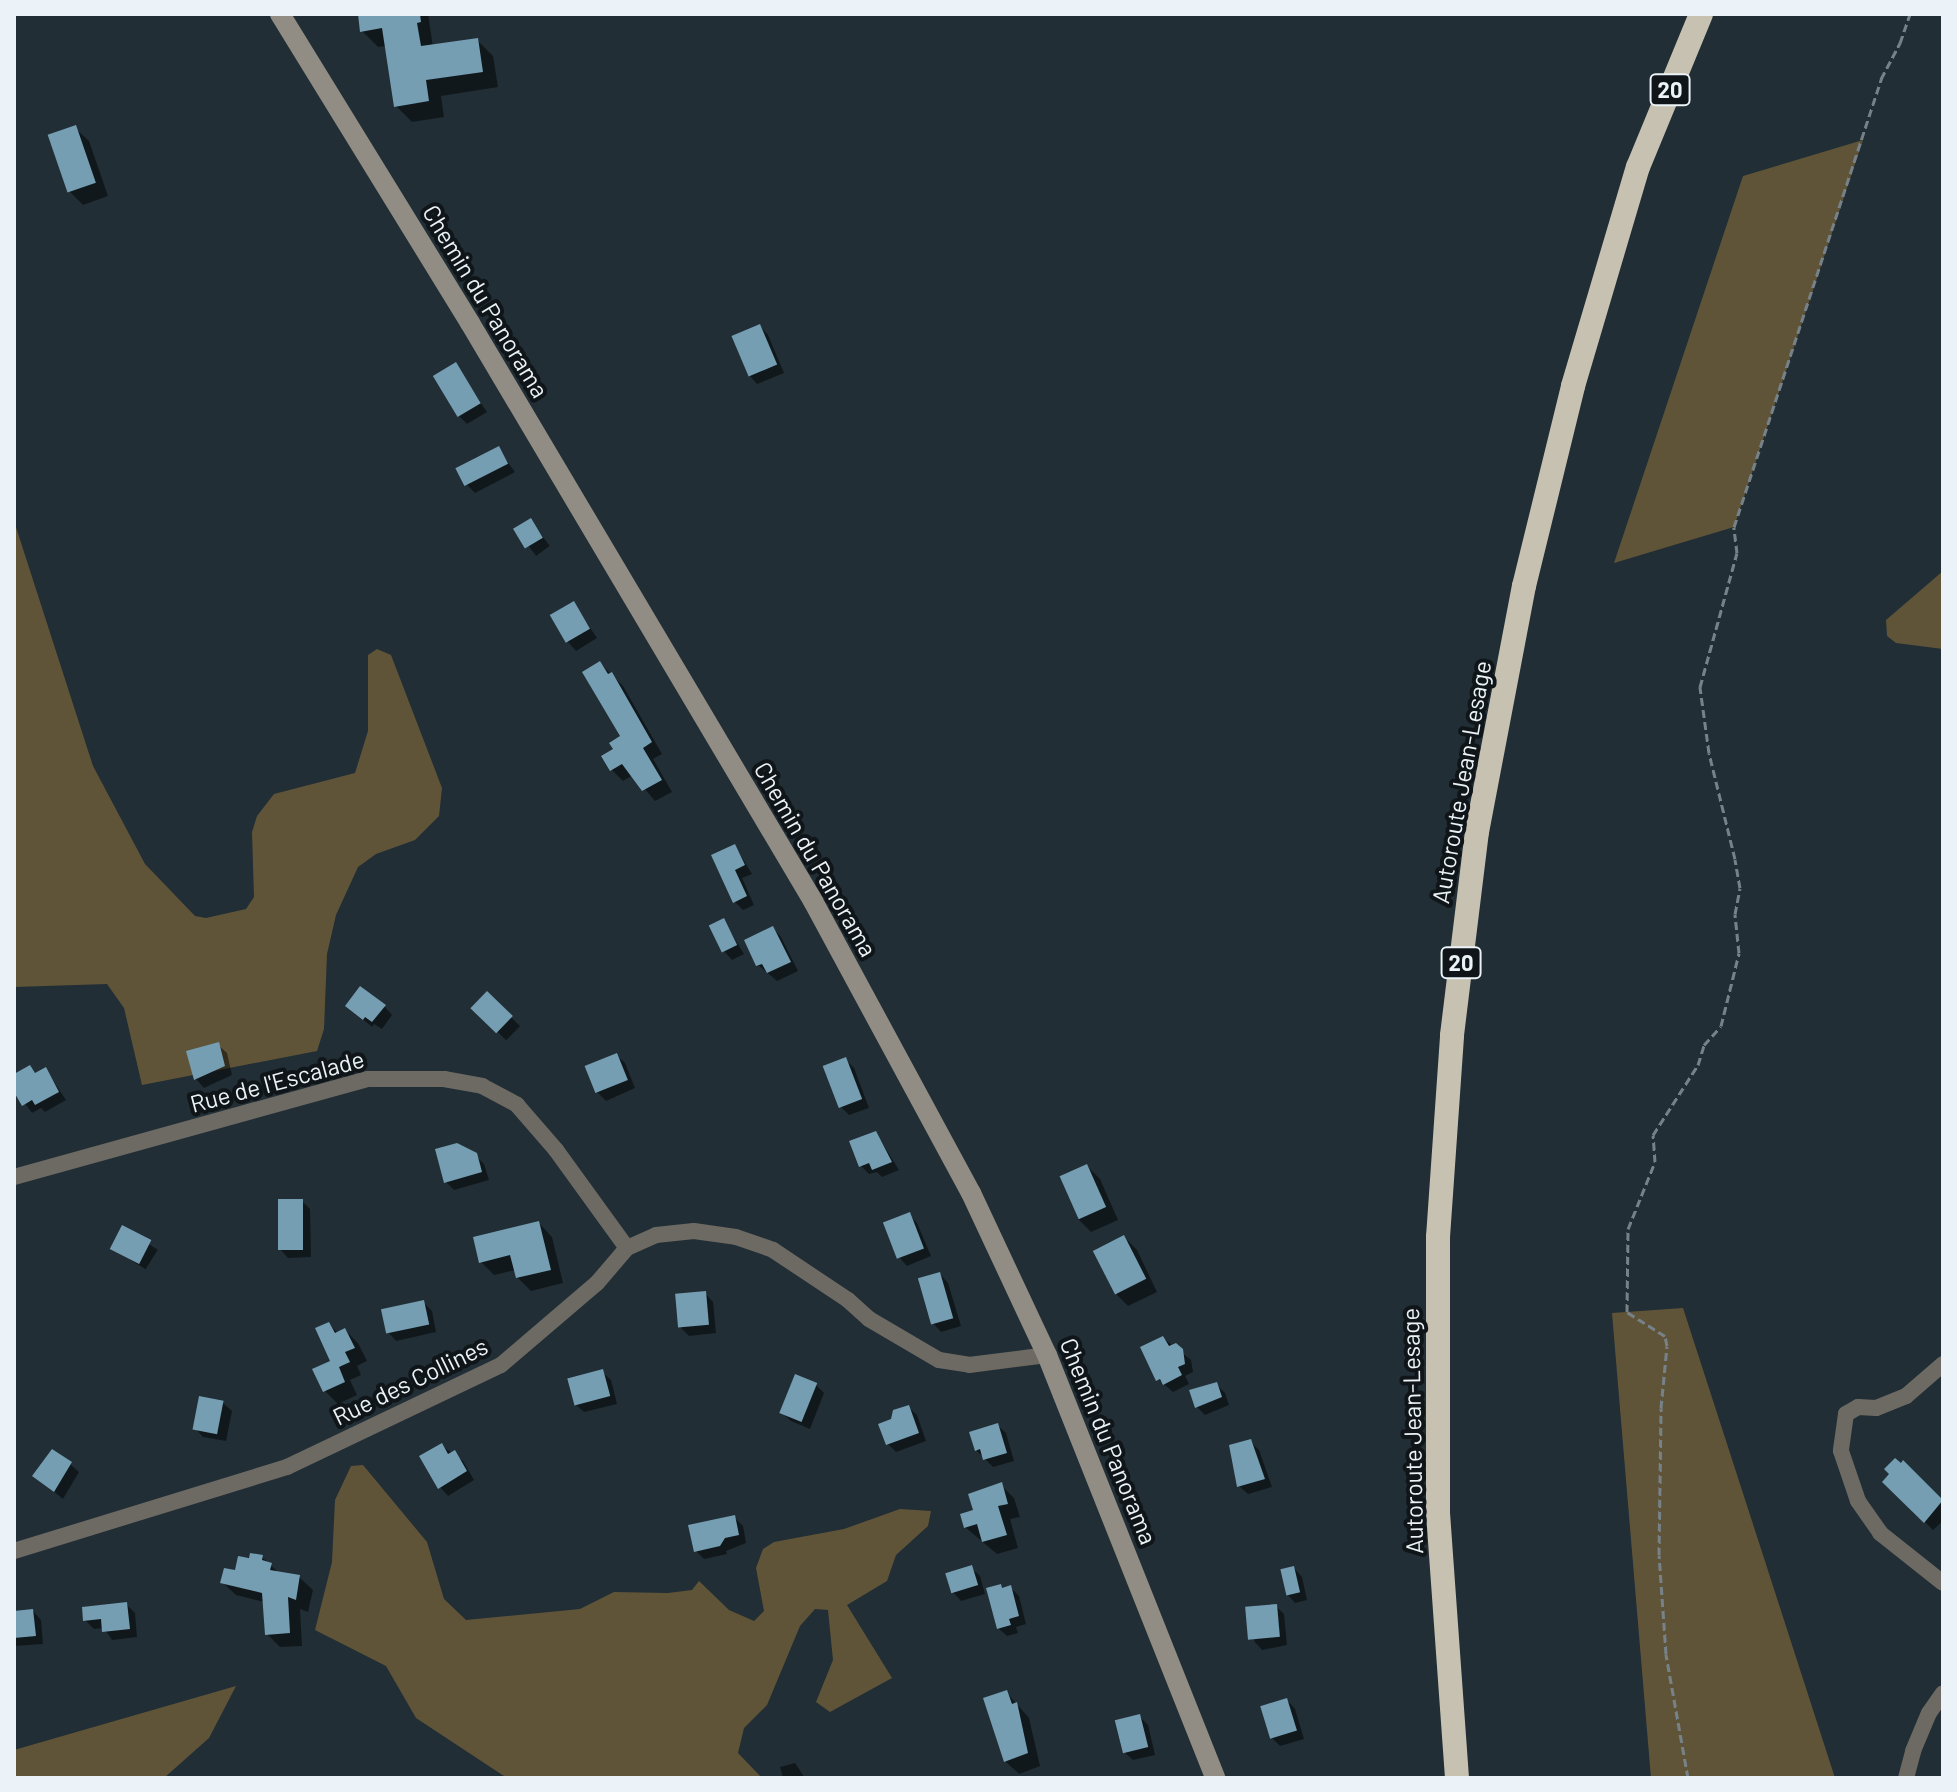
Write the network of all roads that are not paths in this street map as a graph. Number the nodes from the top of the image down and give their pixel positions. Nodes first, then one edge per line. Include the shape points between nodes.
1 (280, 14) edge
2 (1687, 14) edge
3 (1701, 14) edge
4 (1638, 167) junction
5 (14, 1177) edge
6 (627, 1248) junction
7 (1047, 1355) junction
8 (1943, 1364) edge
9 (14, 1551) edge
10 (1943, 1583) edge
11 (1943, 1693) edge
12 (1215, 1778) edge
13 (1457, 1778) edge
14 (1906, 1778) edge

1 - 7 street, Chemin du Panorama via 813,901 971,1193
2 - 4 highway
3 - 4 highway, Autoroute Jean-Lesage / 20
4 - 13 highway, Autoroute Jean-Lesage / 20 via 1573,386 1524,586 1477,832 1452,1035 1438,1237 1438,1511
5 - 6 street, Rue de l'Escalade via 368,1079 444,1079 482,1086 517,1105
6 - 7 street, Rue des Collines via 656,1235 694,1231 736,1237 773,1250 869,1319 939,1360 969,1365
6 - 9 street, Rue des Collines via 597,1283 501,1365 287,1467
7 - 12 street, Chemin du Panorama
8 - 10 street via 1906,1396 1846,1414 1841,1451 1858,1501 1880,1533
11 - 14 street via 1929,1713

